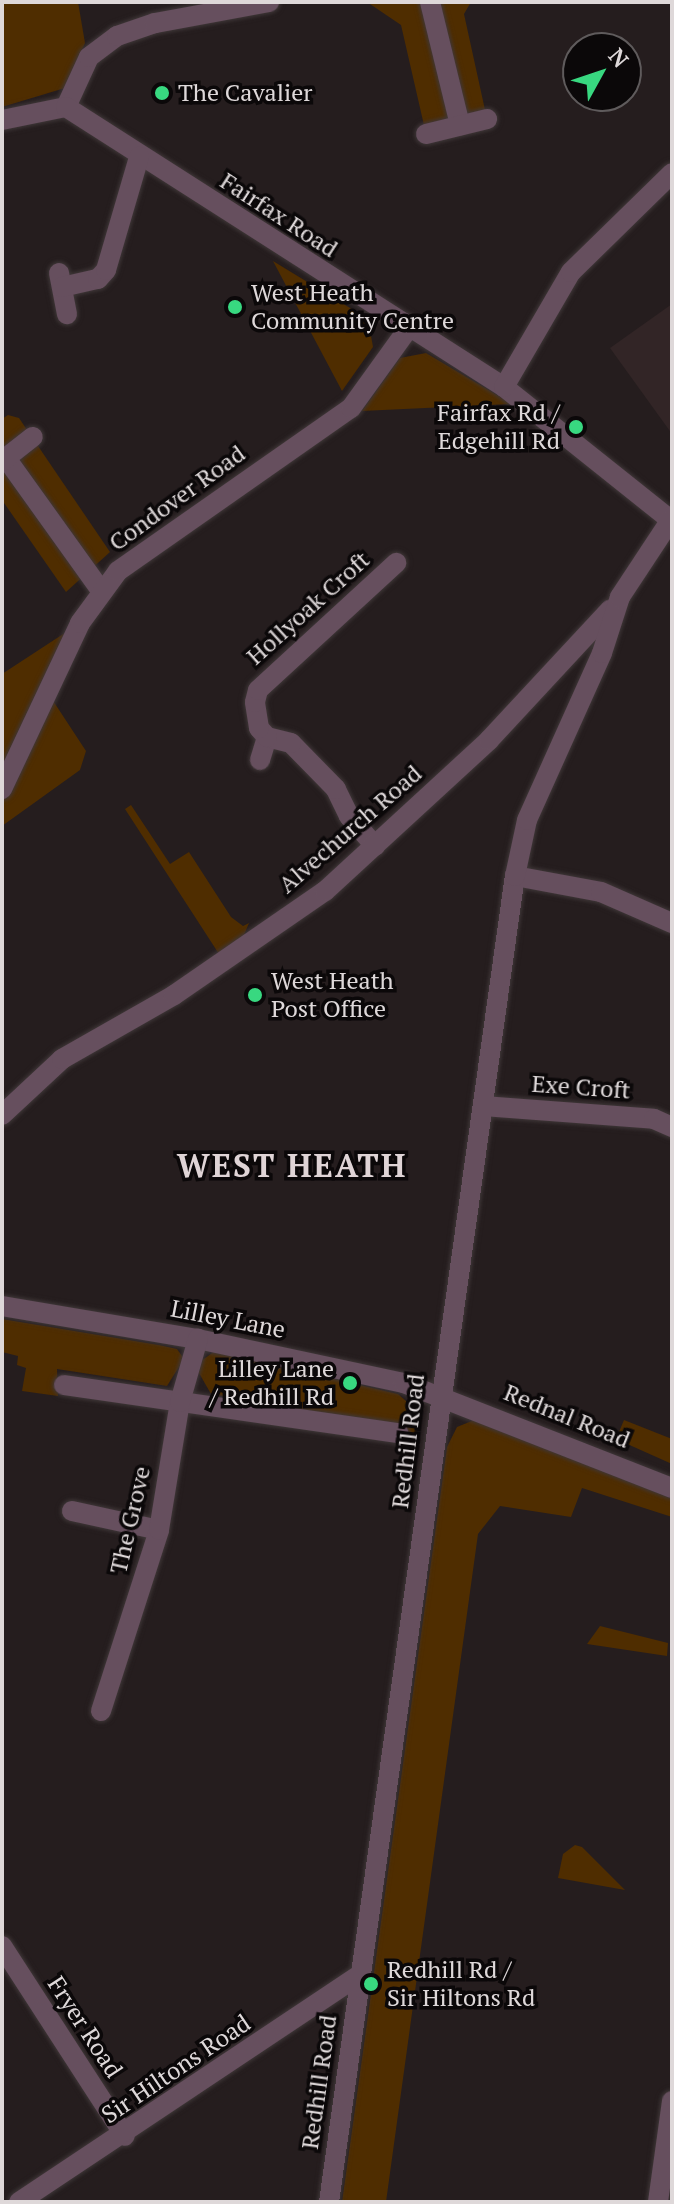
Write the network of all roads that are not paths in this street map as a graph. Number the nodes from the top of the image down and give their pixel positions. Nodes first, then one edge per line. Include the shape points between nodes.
1 (269, 2) edge
2 (430, 2) edge
3 (66, 107) junction
4 (487, 119) dead end
5 (2, 120) edge
6 (460, 125) junction
7 (426, 134) dead end
8 (139, 157) junction
9 (672, 173) edge
10 (67, 314) dead end
11 (408, 329) junction
12 (504, 387) junction
13 (33, 437) dead end
14 (4, 459) edge
15 (671, 520) edge
16 (396, 563) dead end
17 (102, 592) junction
18 (620, 597) junction
19 (553, 675) junction
20 (580, 697) junction
21 (267, 737) junction
22 (260, 760) dead end
23 (2, 789) edge
24 (375, 846) junction
25 (515, 876) junction
26 (672, 923) edge
27 (483, 1106) junction
28 (2, 1115) edge
29 (672, 1127) edge
30 (2, 1306) edge
31 (198, 1339) junction
32 (64, 1385) dead end
33 (440, 1395) junction
34 (180, 1402) junction
35 (399, 1433) dead end
36 (672, 1488) edge
37 (72, 1511) dead end
38 (159, 1530) junction
39 (101, 1711) dead end
40 (2, 1946) edge
41 (360, 1975) junction
42 (672, 2101) edge
43 (125, 2136) junction
44 (19, 2202) edge
45 (329, 2202) edge
46 (658, 2202) edge

1 - 3 street via 155,23 117,36 89,57
2 - 6 street
3 - 5 street
3 - 8 street, Fairfax Road
4 - 6 street
6 - 7 street
8 - 10 street via 106,270 98,279 60,280
8 - 11 street, Fairfax Road
9 - 12 street via 571,272
11 - 12 street, Fairfax Road
11 - 17 street, Condover Road via 351,408 146,547
12 - 15 street, Fairfax Road
13 - 14 street
14 - 17 street
15 - 18 street, Redhill Road
16 - 21 street, Hollyoak Croft via 258,690 255,715
17 - 23 street, Condover Road via 74,635
18 - 19 street, Alvechurch Road
18 - 20 street, Redhill Road via 602,653
19 - 20 street
19 - 24 street, Alvechurch Road
20 - 25 street, Redhill Road via 527,820
21 - 22 street
21 - 24 street via 291,743 336,789 349,816
24 - 28 street, Alvechurch Road via 325,891 174,995 62,1059
25 - 26 street via 601,892
25 - 27 street, Redhill Road
27 - 29 street, Exe Croft via 654,1119
27 - 33 street, Redhill Road
30 - 31 street, Lilley Lane
31 - 33 street, Lilley Lane
31 - 34 street, The Grove
32 - 34 street
33 - 36 street, Rednal Road
33 - 41 street, Redhill Road
34 - 35 street
34 - 38 street, The Grove
37 - 38 street
38 - 39 street, The Grove
40 - 43 street, Fryer Road
41 - 43 street, Sir Hiltons Road
41 - 45 street, Redhill Road
42 - 46 street
43 - 44 street, Sir Hiltons Road

